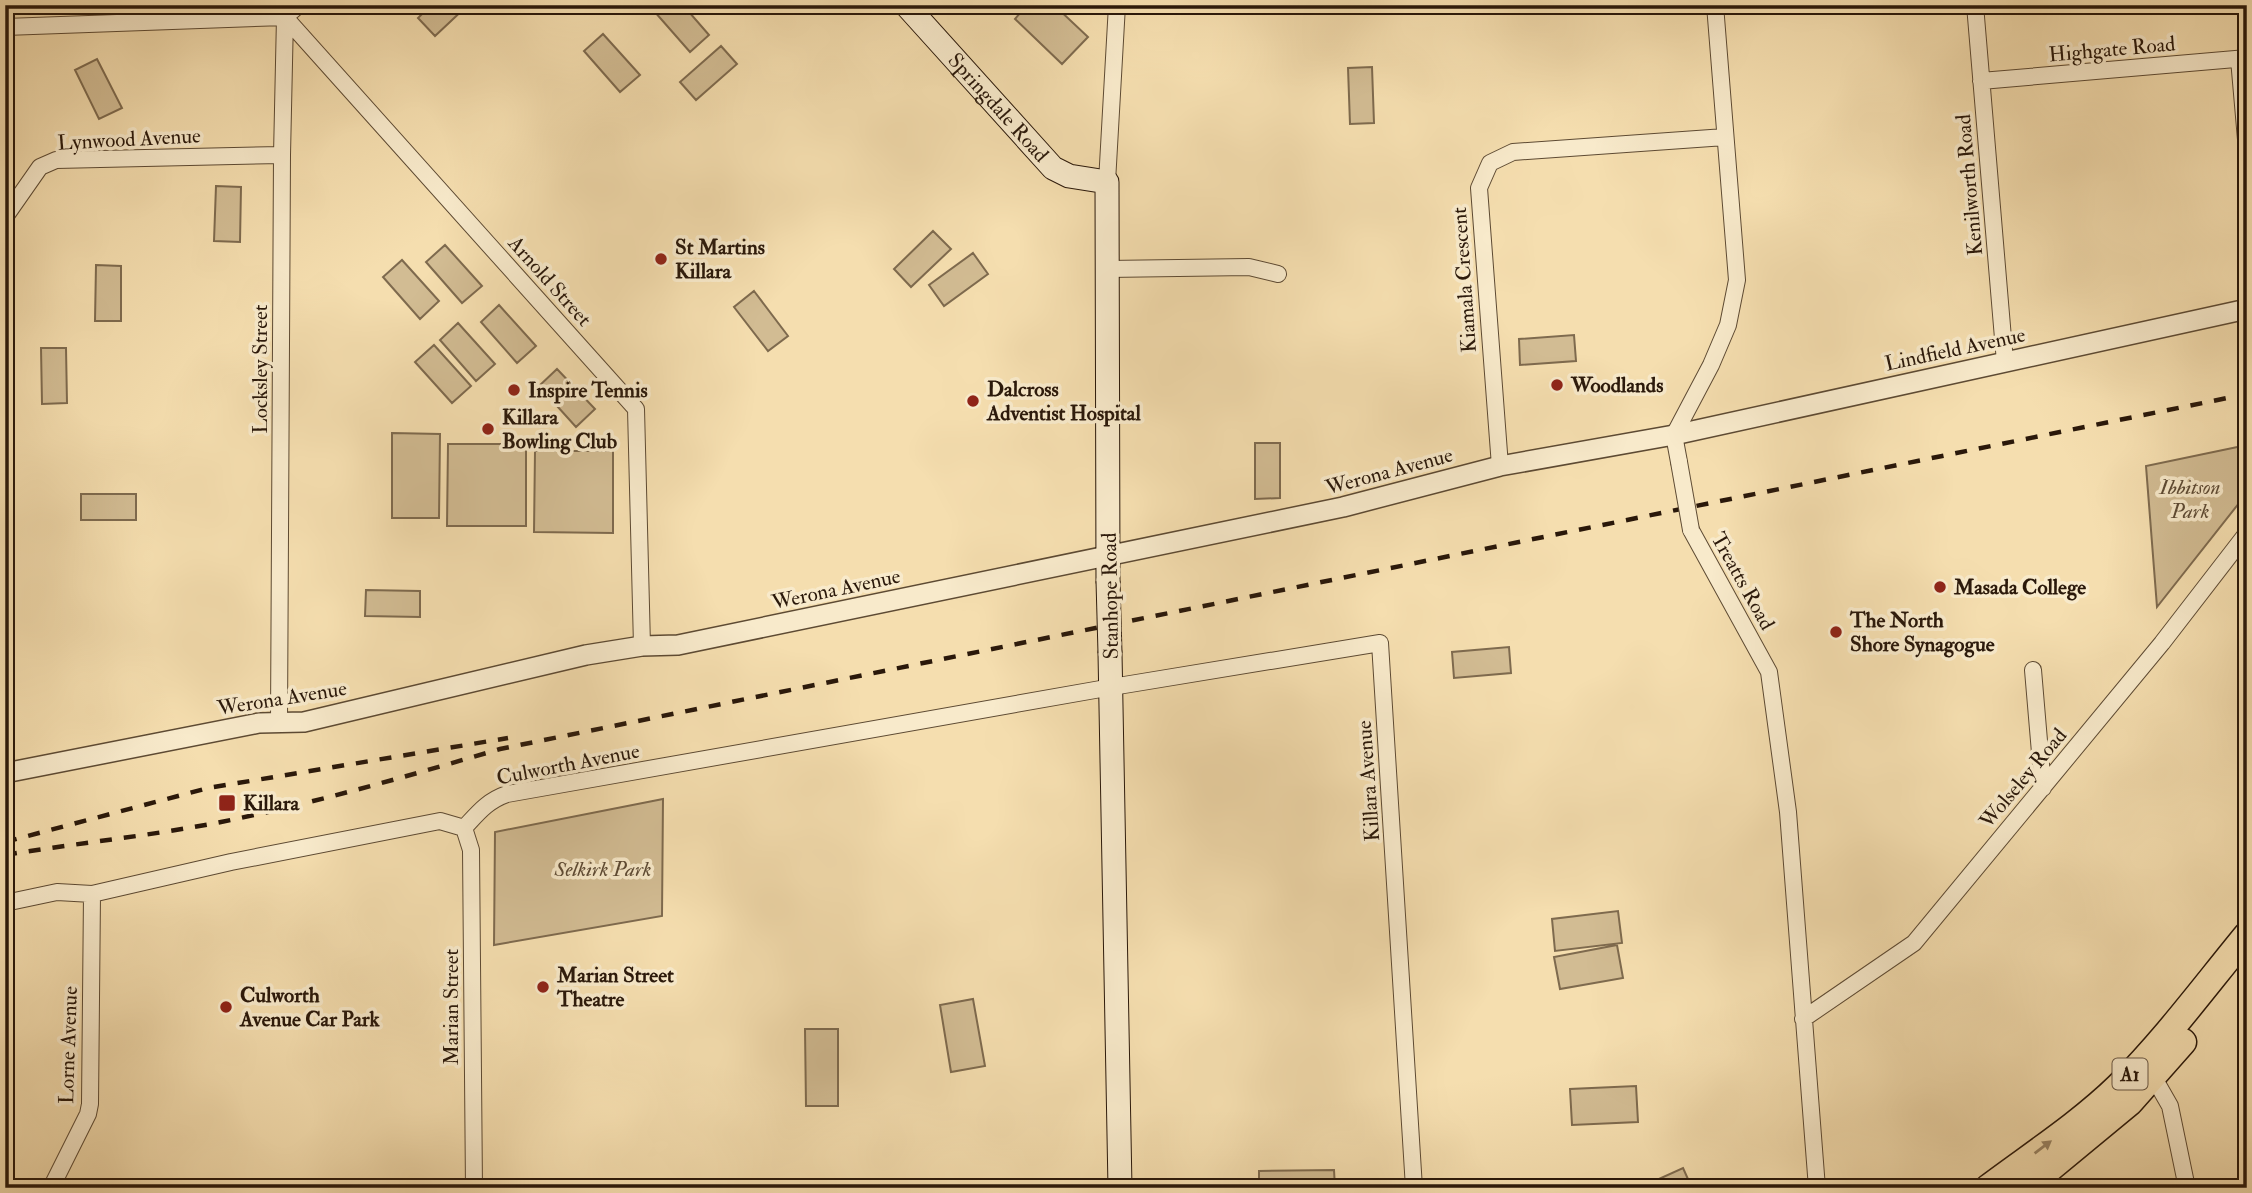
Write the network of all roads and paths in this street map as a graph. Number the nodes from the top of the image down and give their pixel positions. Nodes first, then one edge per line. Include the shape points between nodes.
1 (299, 5) edge
2 (906, 5) edge
3 (1117, 5) edge
4 (1715, 5) edge
5 (1975, 5) edge
6 (280, 11) edge
7 (5, 27) edge
8 (2243, 58) edge
9 (1981, 81) junction
10 (1726, 137) junction
11 (2247, 151) edge
12 (282, 155) junction
13 (1107, 182) junction
14 (5, 217) edge
15 (1107, 270) junction
16 (1278, 274) dead end
17 (2247, 309) edge
18 (2005, 362) junction
19 (1674, 435) junction
20 (1500, 466) junction
21 (2247, 533) edge
22 (1108, 555) junction
23 (642, 646) junction
24 (2033, 670) dead end
25 (1112, 687) junction
26 (279, 722) junction
27 (5, 773) edge
28 (2043, 788) junction
29 (464, 828) junction
30 (92, 894) junction
31 (5, 903) edge
32 (2247, 935) edge
33 (2247, 964) edge
34 (1803, 1019) junction
35 (2154, 1078) junction
36 (51, 1188) edge
37 (474, 1188) edge
38 (1120, 1188) edge
39 (1414, 1188) edge
40 (1817, 1188) edge
41 (1988, 1188) edge
42 (2026, 1188) edge
43 (2187, 1188) edge

1 - 6 street
2 - 13 main road, Springdale Road via 1053,168 1069,176
3 - 13 street, Stanhope Road
4 - 10 street
5 - 9 street, Kenilworth Road
6 - 7 street
6 - 12 street, Locksley Street
6 - 23 street, Arnold Street via 636,409
8 - 9 street, Highgate Road
8 - 11 street
9 - 18 street, Kenilworth Road
10 - 19 street via 1737,279 1728,325
10 - 20 street, Kiamala Crescent via 1513,152 1490,163 1479,188
12 - 14 street, Lynwood Avenue via 57,160 40,167
12 - 26 street, Locksley Street
13 - 15 main road, Stanhope Road
15 - 16 street via 1250,267
15 - 22 main road, Stanhope Road
17 - 18 street, Lindfield Avenue
18 - 19 street, Lindfield Avenue
19 - 20 street, Werona Avenue
19 - 34 street, Treatts Road, bridge via 1691,530 1769,672 1788,812
20 - 22 street, Werona Avenue via 1343,507
21 - 28 street, Wolseley Road
22 - 23 street, Werona Avenue via 678,645
22 - 25 main road, Stanhope Road, bridge
23 - 26 street, Werona Avenue via 586,655 304,722
24 - 28 street
25 - 29 street, Culworth Avenue via 507,794 483,806
25 - 38 main road, Stanhope Road
25 - 39 street, Killara Avenue via 1380,643
26 - 27 street, Werona Avenue
28 - 34 street, Wolseley Road via 1914,943
29 - 30 street via 440,821
29 - 37 street, Marian Street via 471,850
30 - 31 street via 57,892
30 - 36 street, Lorne Avenue via 90,1104
41 -> 32 highway, A1 via 2117,1088
33 - 35 highway, A1
34 - 40 street, Treatts Road
35 - 42 highway, A1
35 - 43 street via 2170,1107

